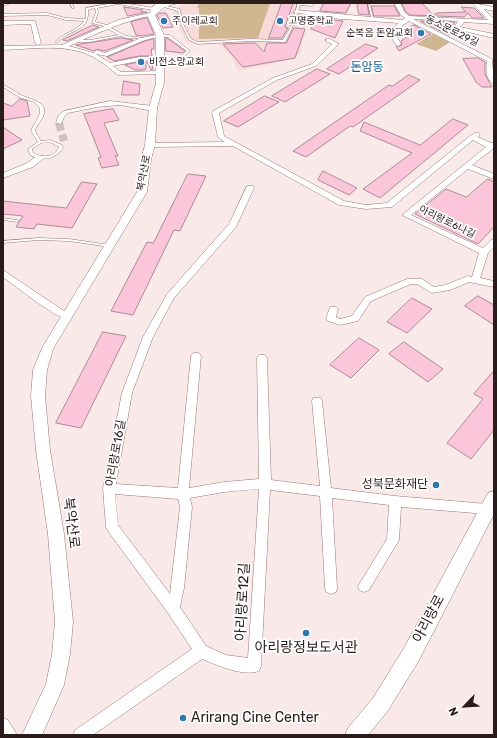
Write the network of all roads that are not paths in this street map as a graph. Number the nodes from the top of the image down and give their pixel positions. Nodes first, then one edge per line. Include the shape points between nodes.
1 (8, 3) edge
2 (71, 3) edge
3 (117, 3) edge
4 (175, 3) edge
5 (397, 3) edge
6 (3, 4) edge
7 (313, 5) dead end
8 (369, 5) dead end
9 (477, 5) edge
10 (159, 6) edge
11 (73, 7) dead end
12 (96, 7) junction
13 (494, 9) edge
14 (296, 12) junction
15 (3, 15) edge
16 (86, 20) junction
17 (373, 20) junction
18 (406, 20) junction
19 (462, 20) junction
20 (494, 21) edge
21 (3, 22) edge
22 (109, 27) junction
23 (122, 35) junction
24 (160, 35) junction
25 (494, 36) edge
26 (140, 39) junction
27 (328, 40) dead end
28 (78, 41) junction
29 (56, 42) junction
30 (38, 44) junction
31 (398, 44) dead end
32 (66, 46) junction
33 (3, 48) edge
34 (161, 58) junction
35 (180, 59) dead end
36 (492, 59) edge
37 (108, 65) junction
38 (160, 73) junction
39 (494, 82) edge
40 (3, 86) edge
41 (153, 108) junction
42 (59, 123) dead end
43 (40, 142) junction
44 (234, 144) junction
45 (150, 145) junction
46 (492, 145) edge
47 (40, 158) junction
48 (467, 166) junction
49 (3, 176) edge
50 (494, 177) edge
51 (250, 188) dead end
52 (3, 218) edge
53 (17, 221) dead end
54 (3, 242) edge
55 (494, 242) edge
56 (110, 246) junction
57 (484, 252) junction
58 (3, 273) edge
59 (476, 281) junction
60 (494, 284) edge
61 (333, 309) dead end
62 (67, 317) junction
63 (196, 356) dead end
64 (262, 358) dead end
65 (317, 401) dead end
66 (265, 484) junction
67 (108, 488) junction
68 (326, 492) junction
69 (183, 494) junction
70 (395, 501) junction
71 (490, 504) edge
72 (364, 586) dead end
73 (331, 588) dead end
74 (173, 608) junction
75 (201, 651) junction
76 (3, 724) edge
77 (10, 735) edge
78 (32, 735) edge
79 (80, 735) edge
80 (355, 735) edge

1 - 6 street
2 - 11 lane
3 - 10 lane
3 - 12 lane
4 - 10 street
5 - 18 street, 동소문로29길
7 - 14 lane via 300,4
8 - 17 lane
9 - 13 street
9 - 20 street via 490,20
10 - 14 lane via 179,10 180,21 190,40 198,42 284,41 291,30
10 - 22 street
10 - 24 street, 북악산로
12 - 16 lane via 86,9
12 - 22 lane via 93,22
14 - 17 street, 동소문로29길
15 - 16 lane via 47,14 66,19
16 - 29 lane via 78,30 60,37
17 - 18 street, 동소문로29길
18 - 19 street, 동소문로29길 via 413,17
18 - 31 street via 391,32
18 - 36 street, 동소문로29길
19 - 20 street, 동소문로29길
19 - 25 street, 동소문로29길 via 456,28
21 - 30 street via 33,22
22 - 23 lane
22 - 28 street
23 - 26 lane
23 - 28 lane
24 - 26 street
24 - 34 street, 북악산로
24 - 35 lane via 169,36 189,51
26 - 32 street via 105,56
27 - 44 street via 336,44 314,64 275,79 215,112 220,137
28 - 32 street
29 - 30 street
29 - 32 street
30 - 33 street
32 - 33 street
32 - 37 street via 87,52
34 - 37 street
34 - 38 street, 북악산로
36 - 39 street, 동소문로29길 via 489,67
37 - 38 street via 120,74
38 - 41 street, 북악산로
40 - 43 lane via 35,101 41,107 42,114 33,132
41 - 42 street via 111,103 66,112 61,116
41 - 45 street, 북악산로
43 - 47 lane via 32,146 30,152
43 - 47 lane via 54,142 61,148 53,156
44 - 45 street
44 - 46 street via 342,203 366,207 389,205 474,136
45 - 56 street, 북악산로 via 142,192
46 - 48 street, 아리랑로6나길
47 - 49 street
48 - 50 street
48 - 57 street, 아리랑로6나길 via 406,215
51 - 67 street, 아리랑로16길 via 233,225 170,296 148,337 127,393
52 - 53 lane
54 - 56 lane via 69,240
55 - 57 street, 아리랑로6나길
56 - 62 street, 북악산로
57 - 59 street, 아리랑로6나길
58 - 62 street
59 - 60 street
59 - 61 street via 468,279 447,288 432,290 418,281 410,281 368,299 355,319 340,322 331,319
62 - 78 street, 북악산로 via 47,349 40,370 38,396 56,534 64,622 62,654 55,685
63 - 69 street
64 - 66 street, 아리랑로12길
65 - 68 street
66 - 68 street
66 - 69 street
66 - 75 street, 아리랑로12길 via 254,666 225,662
67 - 69 street
67 - 74 street, 아리랑로16길 via 112,527
68 - 70 street
68 - 73 street
69 - 74 street via 186,507 178,588
70 - 71 street
70 - 72 street via 393,540
71 - 80 main road, 아리랑로 via 410,655 380,705
74 - 75 street, 아리랑로16길
75 - 79 street
76 - 77 street

